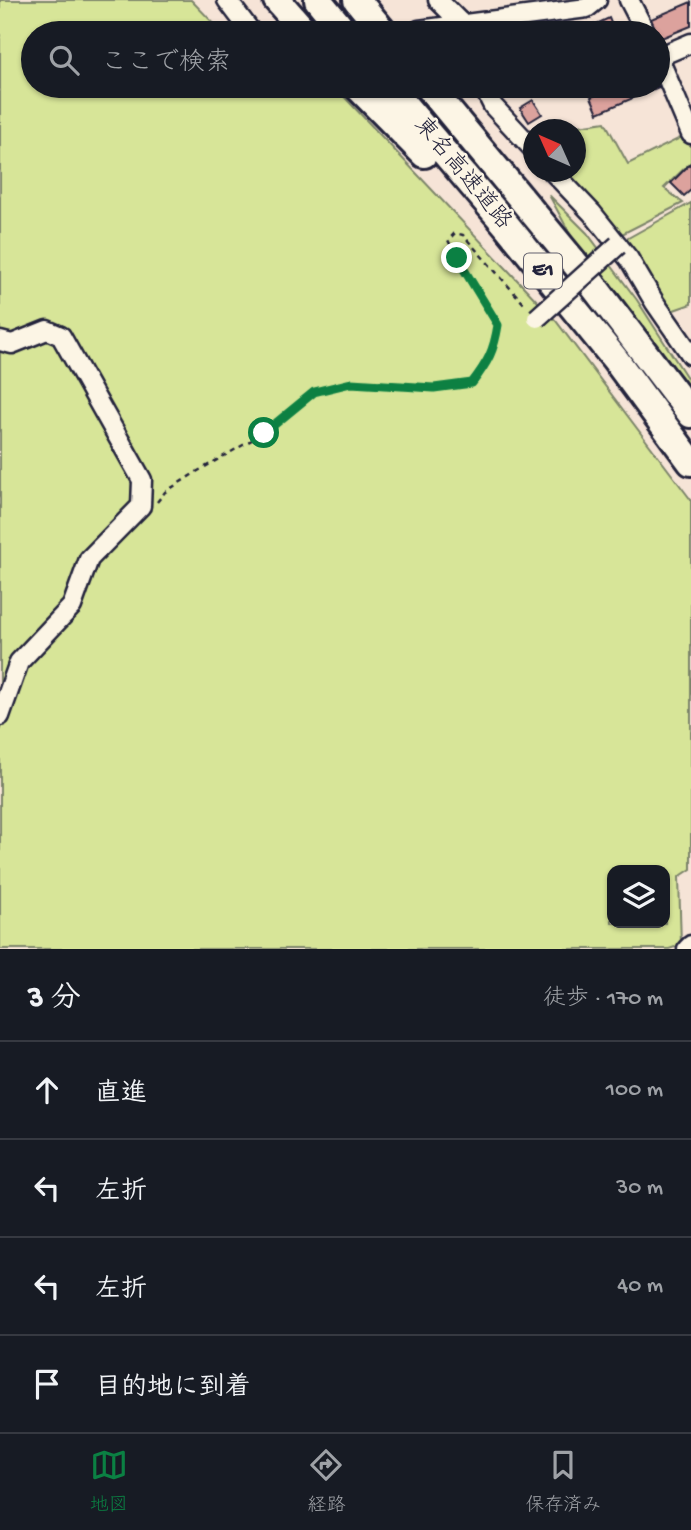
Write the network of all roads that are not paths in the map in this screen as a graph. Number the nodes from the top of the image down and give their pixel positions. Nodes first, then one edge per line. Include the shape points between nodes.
1 (227, 0) edge
2 (276, 0) edge
3 (318, 0) edge
4 (356, 0) edge
5 (366, 0) edge
6 (438, 0) edge
7 (597, 0) edge
8 (629, 0) edge
9 (243, 21) edge
10 (295, 21) edge
11 (335, 21) edge
12 (375, 21) edge
13 (379, 21) edge
14 (457, 21) edge
15 (511, 21) edge
16 (640, 21) edge
17 (691, 43) edge
18 (670, 51) edge
19 (670, 80) edge
20 (369, 98) edge
21 (398, 98) edge
22 (438, 98) edge
23 (489, 98) edge
24 (686, 111) edge
25 (691, 134) edge
26 (523, 138) edge
27 (562, 182) edge
28 (618, 245) junction
29 (556, 287) junction
30 (537, 318) road end
31 (0, 341) edge
32 (691, 355) edge
33 (691, 414) edge
34 (691, 462) edge
35 (0, 716) edge
36 (691, 945) edge
37 (687, 949) edge

1 - 9 street
2 - 10 highway
3 - 11 highway
4 - 12 highway
5 - 13 highway
6 - 14 street
7 - 15 street via 587,8
8 - 16 street
17 - 18 street
19 - 24 street
20 - 29 highway
21 - 29 highway, 東名高速道路 / E1
22 - 33 highway, 東名高速道路 / E1 via 592,284
23 - 26 street
24 - 25 street
27 - 28 street
28 - 30 street, bridge
28 - 32 street
29 - 34 highway, 東名高速道路 / E1
31 - 35 street via 12,344 47,330 61,336 142,480 141,506 89,559 72,606 19,662
36 - 37 street

